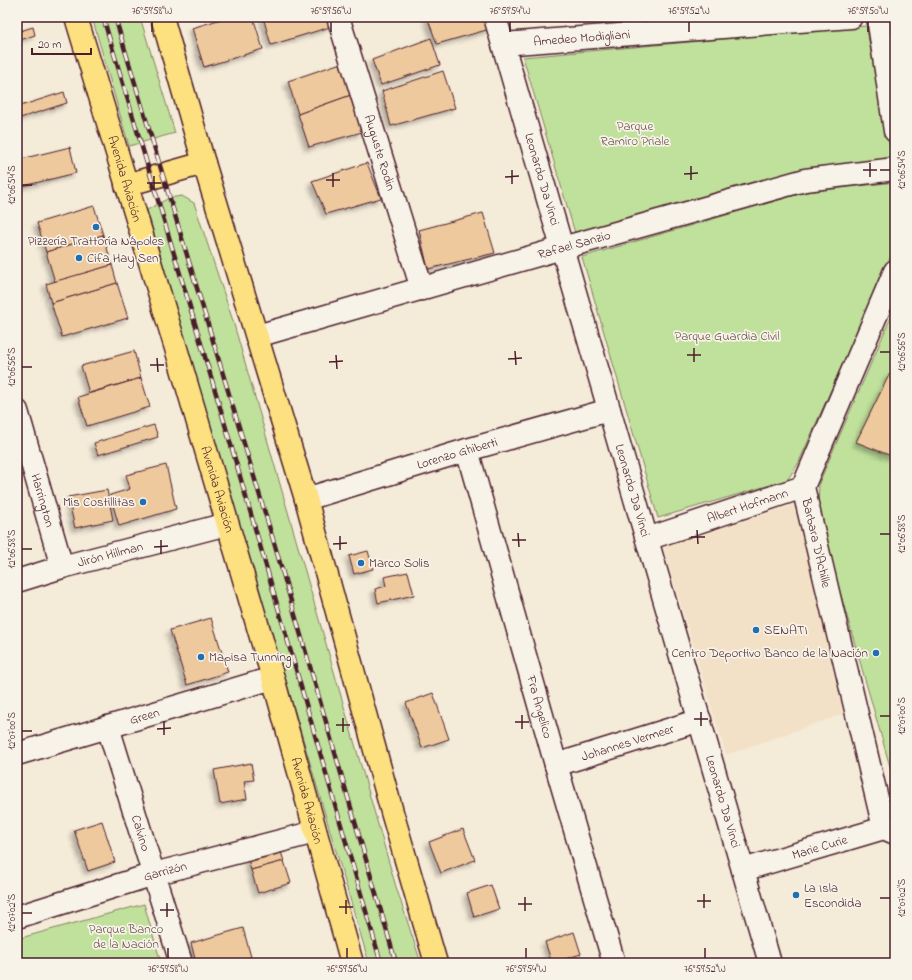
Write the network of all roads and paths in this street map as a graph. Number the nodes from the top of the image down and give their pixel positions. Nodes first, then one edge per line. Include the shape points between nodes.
1 (76, 17) edge
2 (162, 17) edge
3 (338, 17) edge
4 (495, 17) edge
5 (852, 17) edge
6 (878, 17) edge
7 (503, 44) junction
8 (895, 131) edge
9 (204, 163) junction
10 (895, 169) edge
11 (126, 185) junction
12 (562, 248) junction
13 (895, 271) edge
14 (422, 288) junction
15 (257, 336) junction
16 (609, 410) junction
17 (17, 411) edge
18 (467, 450) junction
19 (803, 486) junction
20 (306, 499) junction
21 (227, 524) junction
22 (647, 539) junction
23 (62, 567) junction
24 (17, 581) edge
25 (273, 678) junction
26 (700, 720) junction
27 (108, 727) junction
28 (17, 754) edge
29 (556, 765) junction
30 (889, 831) edge
31 (315, 832) junction
32 (743, 870) junction
33 (154, 874) junction
34 (17, 917) edge
35 (181, 963) edge
36 (352, 963) edge
37 (436, 963) edge
38 (614, 963) edge
39 (770, 963) edge

1 - 11 main road, Avenida Aviación
2 - 9 main road
3 - 14 street, Auguste Rodin
4 - 7 street, Leonardo Da Vinci
5 - 7 street, Amedeo Modigliani
6 - 8 street
7 - 12 street, Leonardo Da Vinci
9 - 11 main road
9 - 15 main road
10 - 12 street, Rafael Sanzio via 805,180
11 - 21 main road, Avenida Aviación
12 - 14 street, Rafael Sanzio
12 - 16 street, Leonardo Da Vinci
13 - 19 street, Barbara D'Achille
14 - 15 street, Rafael Sanzio
15 - 20 main road
16 - 18 street, Lorenzo Ghiberti
16 - 22 street, Leonardo Da Vinci
17 - 23 street, Harrington
18 - 20 street, Lorenzo Ghiberti
18 - 29 street, Fra Angelico
19 - 22 street, Albert Hofmann
19 - 30 street, Barbara D'Achille
20 - 37 main road
21 - 23 street, Jirón Hillman
21 - 25 main road, Avenida Aviación
22 - 26 street, Leonardo Da Vinci
23 - 24 street, Jirón Hillman
25 - 27 street, Green
25 - 31 main road, Avenida Aviación
26 - 29 street, Johannes Vermeer
26 - 32 street, Leonardo Da Vinci
27 - 28 street, Green
27 - 33 street, Calvino
29 - 38 street, Fra Angelico
30 - 32 street, Marie Curie
31 - 33 street, Garrizón
31 - 36 main road, Avenida Aviación
32 - 39 street, Leonardo Da Vinci
33 - 34 street, Garrizón
33 - 35 street, Calvino

